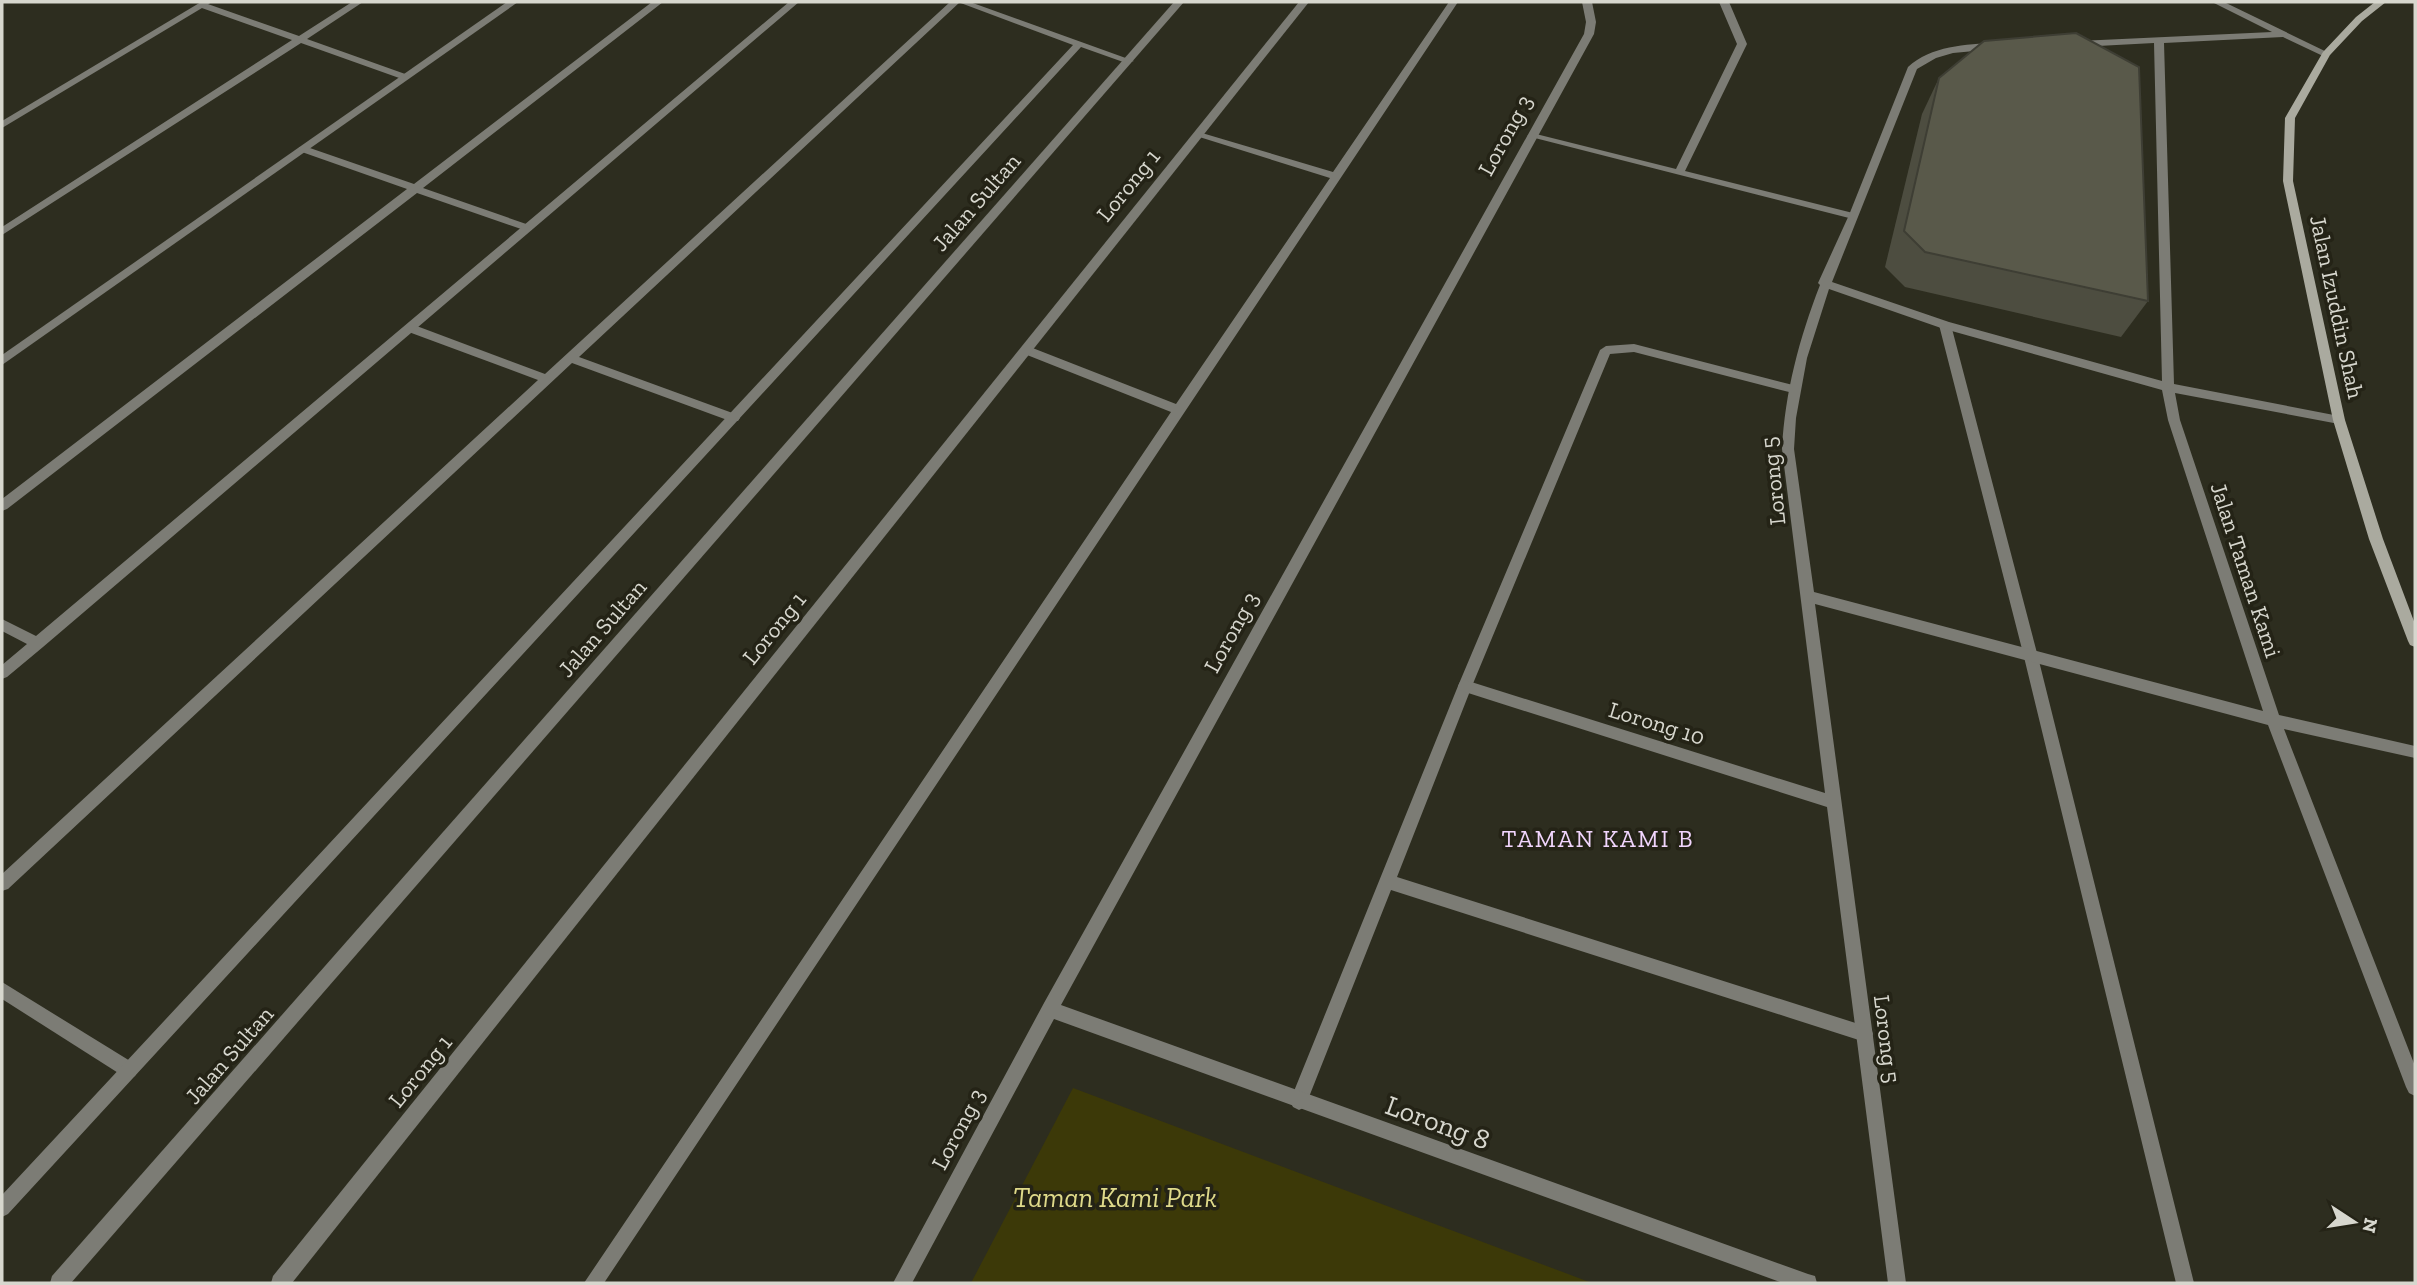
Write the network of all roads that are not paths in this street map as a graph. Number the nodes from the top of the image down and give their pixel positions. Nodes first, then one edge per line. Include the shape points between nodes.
1 (358, 2) edge
2 (513, 2) edge
3 (658, 2) edge
4 (794, 2) edge
5 (955, 2) edge
6 (962, 2) edge
7 (1179, 2) edge
8 (1304, 2) edge
9 (1453, 2) edge
10 (1587, 2) edge
11 (1724, 2) edge
12 (2217, 2) edge
13 (2381, 2) edge
14 (205, 3) edge
15 (2284, 34) junction
16 (300, 39) junction
17 (2159, 42) junction
18 (1080, 43) junction
19 (2066, 44) edge
20 (2012, 46) edge
21 (2326, 54) junction
22 (1129, 61) junction
23 (405, 77) junction
24 (2, 125) edge
25 (1198, 135) junction
26 (1532, 136) junction
27 (303, 149) junction
28 (1679, 173) junction
29 (1336, 176) junction
30 (415, 188) junction
31 (1853, 216) junction
32 (528, 228) junction
33 (2, 232) edge
34 (1824, 283) junction
35 (1945, 325) junction
36 (410, 328) junction
37 (2, 345) edge
38 (1026, 350) junction
39 (15, 351) junction
40 (570, 358) junction
41 (2, 361) edge
42 (547, 379) junction
43 (2168, 387) junction
44 (1793, 389) junction
45 (1179, 410) junction
46 (734, 418) junction
47 (2340, 420) junction
48 (2, 506) edge
49 (1807, 596) junction
50 (2, 625) edge
51 (2415, 641) edge
52 (38, 643) junction
53 (2030, 653) junction
54 (2, 673) edge
55 (1465, 686) junction
56 (2273, 720) junction
57 (2415, 752) edge
58 (1834, 802) junction
59 (1387, 881) junction
60 (2, 884) edge
61 (2, 990) edge
62 (1050, 1009) junction
63 (1865, 1034) junction
64 (129, 1070) junction
65 (2415, 1087) edge
66 (1299, 1101) junction
67 (2, 1208) edge
68 (59, 1283) edge
69 (280, 1283) edge
70 (593, 1283) edge
71 (902, 1283) edge
72 (1808, 1283) edge
73 (1897, 1283) edge
74 (2185, 1283) edge

1 - 16 street
2 - 23 street
3 - 30 street
4 - 32 street
5 - 40 street
6 - 18 street
7 - 22 street, Jalan Sultan
8 - 25 street, Lorong 1
9 - 29 street
10 - 26 street, Lorong 3 via 1589,34
11 - 28 street via 1742,44
12 - 15 street
13 - 21 main road, Jalan Izuddin Shah
14 - 16 street
14 - 24 street
15 - 17 street
15 - 21 street
16 - 23 street
16 - 33 street
17 - 19 street
17 - 43 street, Jalan Taman Kami
18 - 22 street
18 - 46 street
20 - 31 street, Lorong 5 via 1958,48 1931,55 1913,67
21 - 47 main road, Jalan Izuddin Shah via 2290,118 2288,181
22 - 68 street, Jalan Sultan
23 - 27 street
25 - 29 street
25 - 38 street, Lorong 1
26 - 28 street
26 - 62 street, Lorong 3
27 - 30 street
27 - 39 street
28 - 31 street
29 - 45 street
30 - 32 street
30 - 48 street
31 - 34 street, Lorong 5
32 - 36 street
34 - 35 street
34 - 44 street, Lorong 5
35 - 43 street
35 - 53 street
36 - 42 street
36 - 52 street
37 - 39 street
38 - 45 street
38 - 69 street, Lorong 1
39 - 41 street
40 - 42 street
40 - 46 street
42 - 60 street
43 - 47 street
43 - 56 street, Jalan Taman Kami via 2174,421
44 - 49 street, Lorong 5 via 1788,449
44 - 55 street via 1634,348 1606,350
45 - 70 street
46 - 64 street
47 - 51 main road, Jalan Izuddin Shah via 2376,539
49 - 53 street
49 - 58 street, Lorong 5
50 - 52 street
52 - 54 street
53 - 56 street
53 - 74 street
55 - 58 street, Lorong 10
55 - 59 street
56 - 57 street
56 - 65 street, Jalan Taman Kami
58 - 63 street, Lorong 5
59 - 63 street
59 - 66 street
61 - 64 street
62 - 66 street, Lorong 8
62 - 71 street, Lorong 3
63 - 73 street, Lorong 5
64 - 67 street
66 - 72 street, Lorong 8

